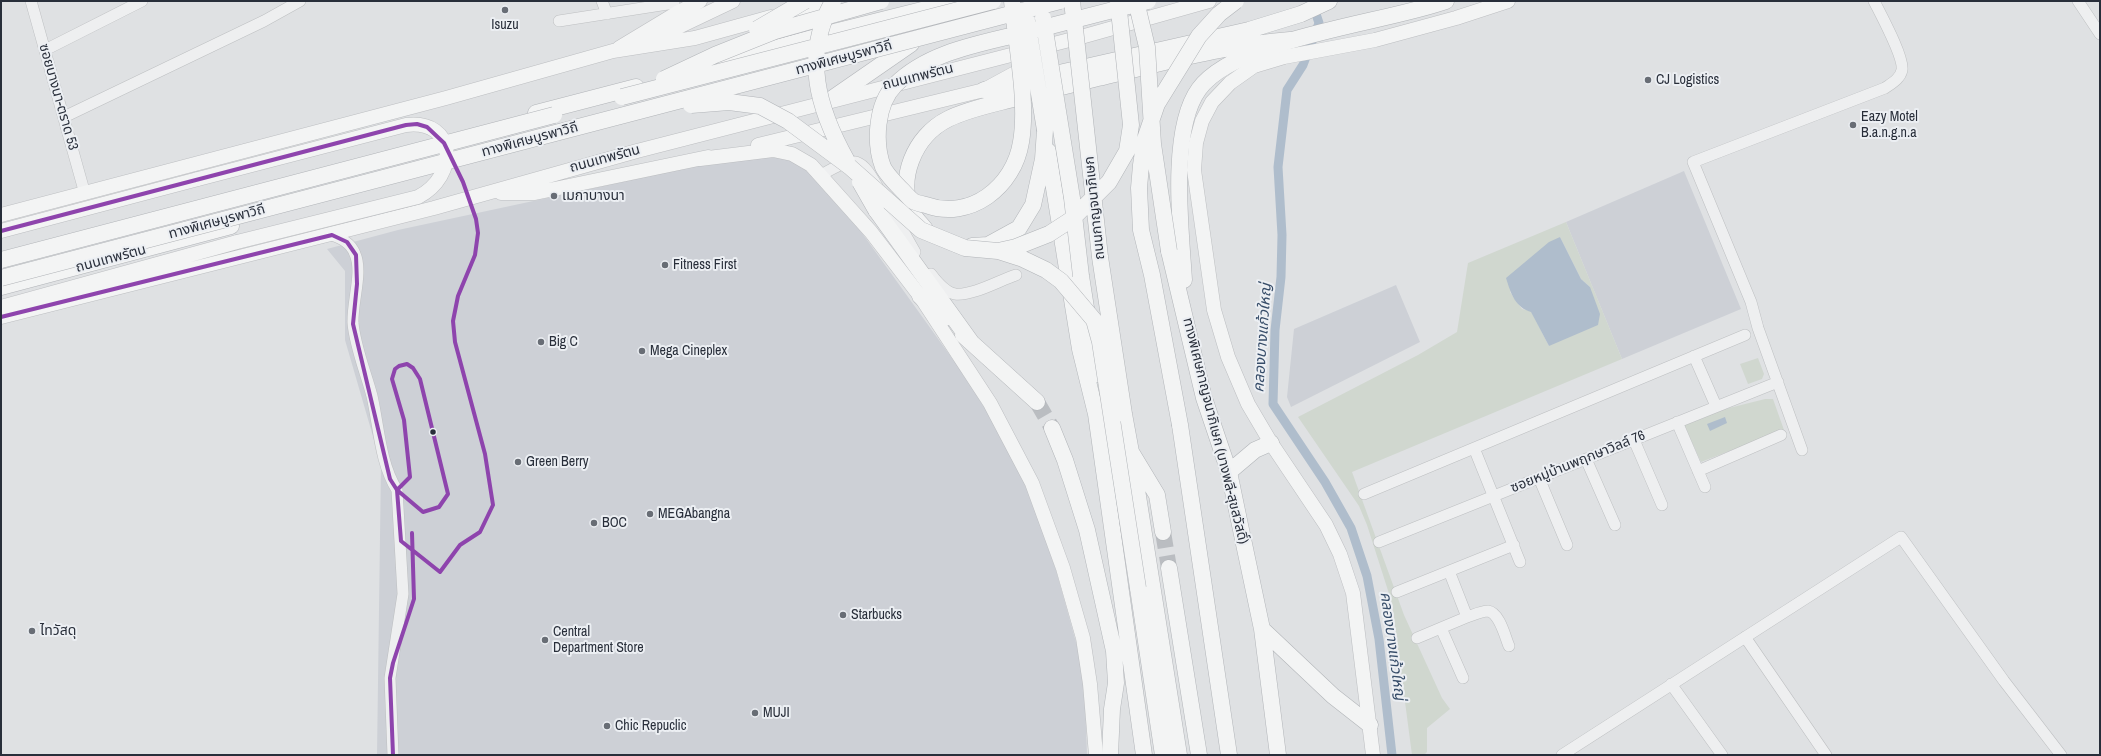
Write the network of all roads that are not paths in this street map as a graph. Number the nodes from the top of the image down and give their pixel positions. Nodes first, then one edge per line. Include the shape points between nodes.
1 (31, 1) edge
2 (142, 1) edge
3 (300, 1) edge
4 (602, 1) edge
5 (700, 1) edge
6 (733, 1) edge
7 (805, 1) edge
8 (832, 1) edge
9 (881, 1) edge
10 (958, 1) edge
11 (993, 1) edge
12 (1012, 1) edge
13 (1024, 1) edge
14 (1040, 1) edge
15 (1060, 1) edge
16 (1072, 1) edge
17 (1079, 1) edge
18 (1118, 1) edge
19 (1136, 1) edge
20 (1148, 1) edge
21 (1209, 1) edge
22 (1236, 1) edge
23 (1329, 1) edge
24 (1446, 1) edge
25 (1508, 1) edge
26 (1874, 1) edge
27 (2078, 1) edge
28 (675, 6) edge
29 (607, 14) junction
30 (559, 21) dead end
31 (2100, 34) edge
32 (1081, 36) junction
33 (1290, 40) junction
34 (911, 44) junction
35 (1148, 47) junction
36 (635, 48) junction
37 (45, 50) junction
38 (614, 51) junction
39 (715, 55) junction
40 (984, 90) junction
41 (622, 97) junction
42 (830, 100) junction
43 (628, 114) junction
44 (64, 117) junction
45 (1045, 130) junction
46 (700, 159) junction
47 (821, 175) junction
48 (85, 194) junction
49 (482, 194) junction
50 (1, 215) edge
51 (1, 231) edge
52 (332, 235) junction
53 (998, 251) junction
54 (1, 254) edge
55 (1, 260) edge
56 (1016, 275) dead end
57 (1075, 277) junction
58 (1, 278) edge
59 (1, 287) edge
60 (920, 296) junction
61 (1, 307) edge
62 (1, 317) edge
63 (1188, 325) junction
64 (1745, 335) dead end
65 (971, 342) junction
66 (1694, 356) junction
67 (1778, 382) junction
68 (1037, 402) tunnel mouth
69 (1716, 406) junction
70 (1677, 422) junction
71 (1052, 428) tunnel mouth
72 (1781, 434) dead end
73 (1634, 440) junction
74 (1272, 443) junction
75 (1474, 448) junction
76 (1802, 450) dead end
77 (1131, 452) junction
78 (1586, 459) junction
79 (1698, 471) junction
80 (1229, 472) junction
81 (1539, 478) junction
82 (1705, 487) dead end
83 (1364, 494) dead end
84 (1494, 496) junction
85 (1662, 505) dead end
86 (1615, 525) dead end
87 (1163, 532) tunnel mouth
88 (1379, 542) dead end
89 (1514, 545) junction
90 (1567, 545) dead end
91 (1520, 562) dead end
92 (1169, 568) tunnel mouth
93 (1449, 571) junction
94 (1397, 592) dead end
95 (1467, 617) junction
96 (1441, 628) junction
97 (1262, 629) junction
98 (1745, 637) junction
99 (1417, 638) dead end
100 (1509, 646) dead end
101 (1463, 678) dead end
102 (1672, 684) junction
103 (1370, 725) junction
104 (393, 755) edge
105 (1096, 755) edge
106 (1110, 755) edge
107 (1144, 755) edge
108 (1163, 755) edge
109 (1180, 755) edge
110 (1199, 755) edge
111 (1229, 755) edge
112 (1278, 755) edge
113 (1373, 755) edge
114 (1562, 755) edge
115 (1722, 755) edge
116 (1826, 755) edge
117 (2061, 755) edge

1 - 37 street, ซอยบางนา-ตราด 53
2 - 37 street
3 - 44 street via 264,21
4 - 29 street
5 - 28 main road
6 - 36 main road
7 - 39 highway, bridge
8 - 36 main road via 695,38
8 - 65 highway, bridge via 816,47 816,76 826,120 876,210
9 - 39 highway, bridge via 775,31
10 - 54 highway
11 - 41 highway, ทางพิเศษบูรพาวิถี, bridge
12 - 20 highway, bridge via 1015,32 1016,40 1022,94 1023,110 1021,143 1013,170 995,191 975,204 954,210 934,208 912,200 884,167 878,140 878,121 883,103 894,86 913,70 937,57 983,43 1006,38 1013,36 1021,34 1036,30 1043,28 1066,22
13 - 45 highway, bridge
14 - 57 highway, bridge via 1072,198
15 - 43 highway, ทางพิเศษบูรพาวิถี, bridge
16 - 77 highway, ถนนกาญจนาภิเษก, bridge via 1100,257
17 - 34 highway, ถนนเทพรัตน
18 - 53 highway, bridge via 1131,125 1127,151 1109,182 1072,219 1044,236
19 - 35 highway, bridge
20 - 35 highway, bridge
21 - 32 main road, ถนนเทพรัตน
22 - 111 highway, bridge via 1199,36 1157,104 1145,139 1139,188 1141,230 1180,425
23 - 40 highway via 1301,14 1249,30
24 - 33 highway via 1422,10
25 - 74 main road via 1375,40 1284,57 1254,66 1230,83 1212,102 1196,143 1194,170 1214,310 1228,356 1248,404
26 - 67 street via 1898,52 1902,69 1898,80 1885,88 1693,162 1751,302
27 - 31 street
28 - 29 street
28 - 38 main road
29 - 30 street
32 - 40 main road
32 - 42 main road, ถนนเทพรัตน
33 - 45 highway via 1243,45 984,106 947,119 928,134 914,152 907,175 908,198 914,215 926,230 946,242 964,246 988,245 1019,228 1033,205 1040,175
33 - 63 highway via 1220,69 1199,89 1187,116 1182,138 1180,174 1182,252
34 - 42 highway
34 - 59 highway, ถนนเทพรัตน
35 - 63 highway, ทางพิเศษกาญจนาภิเษก (บางพลี-สุขสวัสดิ์), bridge via 1153,144 1169,251
36 - 38 main road
37 - 44 street, ซอยบางนา-ตราด 53
38 - 48 main road
39 - 41 highway, bridge
40 - 46 main road
41 - 55 highway, ทางพิเศษบูรพาวิถี, bridge
42 - 49 main road, ถนนเทพรัตน
43 - 53 highway, bridge via 730,102 760,106 788,121 850,167 921,230 965,248
43 - 58 highway, ทางพิเศษบูรพาวิถี, bridge
44 - 48 street, ซอยบางนา-ตราด 53
45 - 57 highway
46 - 47 main road via 773,150 792,154 811,165
46 - 49 main road via 535,193
47 - 56 street via 849,162 862,165 924,266 948,291 956,294 968,292
47 - 60 main road via 871,232
48 - 50 main road
49 - 52 main road, ถนนเทพรัตน
51 - 61 main road, bridge via 410,124 421,125 434,131 448,149 442,175 432,188 418,197 237,242
52 - 62 main road, ถนนเทพรัตน
52 - 104 street via 347,242 356,255 357,284 353,324 372,397 386,467 397,490 404,594 390,686
53 - 108 highway, bridge via 1023,259 1061,281 1094,320 1110,395
57 - 107 highway via 1092,346 1096,414 1112,542
60 - 65 highway
60 - 105 main road via 990,404 1032,483 1063,568 1083,638
63 - 80 highway, ทางพิเศษกาญจนาภิเษก (บางพลี-สุขสวัสดิ์) via 1204,398
64 - 66 street
65 - 68 highway
66 - 69 street
66 - 75 street
67 - 69 street, ซอยหมู่บ้านพฤกษาวิลล์ 76
67 - 76 street
69 - 70 street, ซอยหมู่บ้านพฤกษาวิลล์ 76
70 - 73 street, ซอยหมู่บ้านพฤกษาวิลล์ 76
70 - 79 street
71 - 106 highway via 1088,530 1114,651 1116,683
72 - 79 street
73 - 78 street, ซอยหมู่บ้านพฤกษาวิลล์ 76
73 - 85 street
74 - 80 highway via 1255,450
74 - 103 main road via 1326,525 1340,554 1353,593
75 - 83 street
75 - 84 street
77 - 87 highway via 1157,495
77 - 109 highway
78 - 81 street, ซอยหมู่บ้านพฤกษาวิลล์ 76
78 - 86 street
79 - 82 street
80 - 97 highway, ทางพิเศษกาญจนาภิเษก (บางพลี-สุขสวัสดิ์)
81 - 84 street, ซอยหมู่บ้านพฤกษาวิลล์ 76
81 - 90 street
84 - 88 street, ซอยหมู่บ้านพฤกษาวิลล์ 76
84 - 89 street
89 - 91 street
89 - 93 street
92 - 110 highway
93 - 94 street
93 - 95 street
95 - 96 street
95 - 100 street via 1488,611 1494,614
96 - 99 street
96 - 101 street
97 - 103 highway via 1333,696
97 - 112 highway, ทางพิเศษกาญจนาภิเษก (บางพลี-สุขสวัสดิ์)
98 - 102 street
98 - 116 street
98 - 117 street via 1901,537 2004,681
102 - 114 street
102 - 115 street
103 - 113 main road

